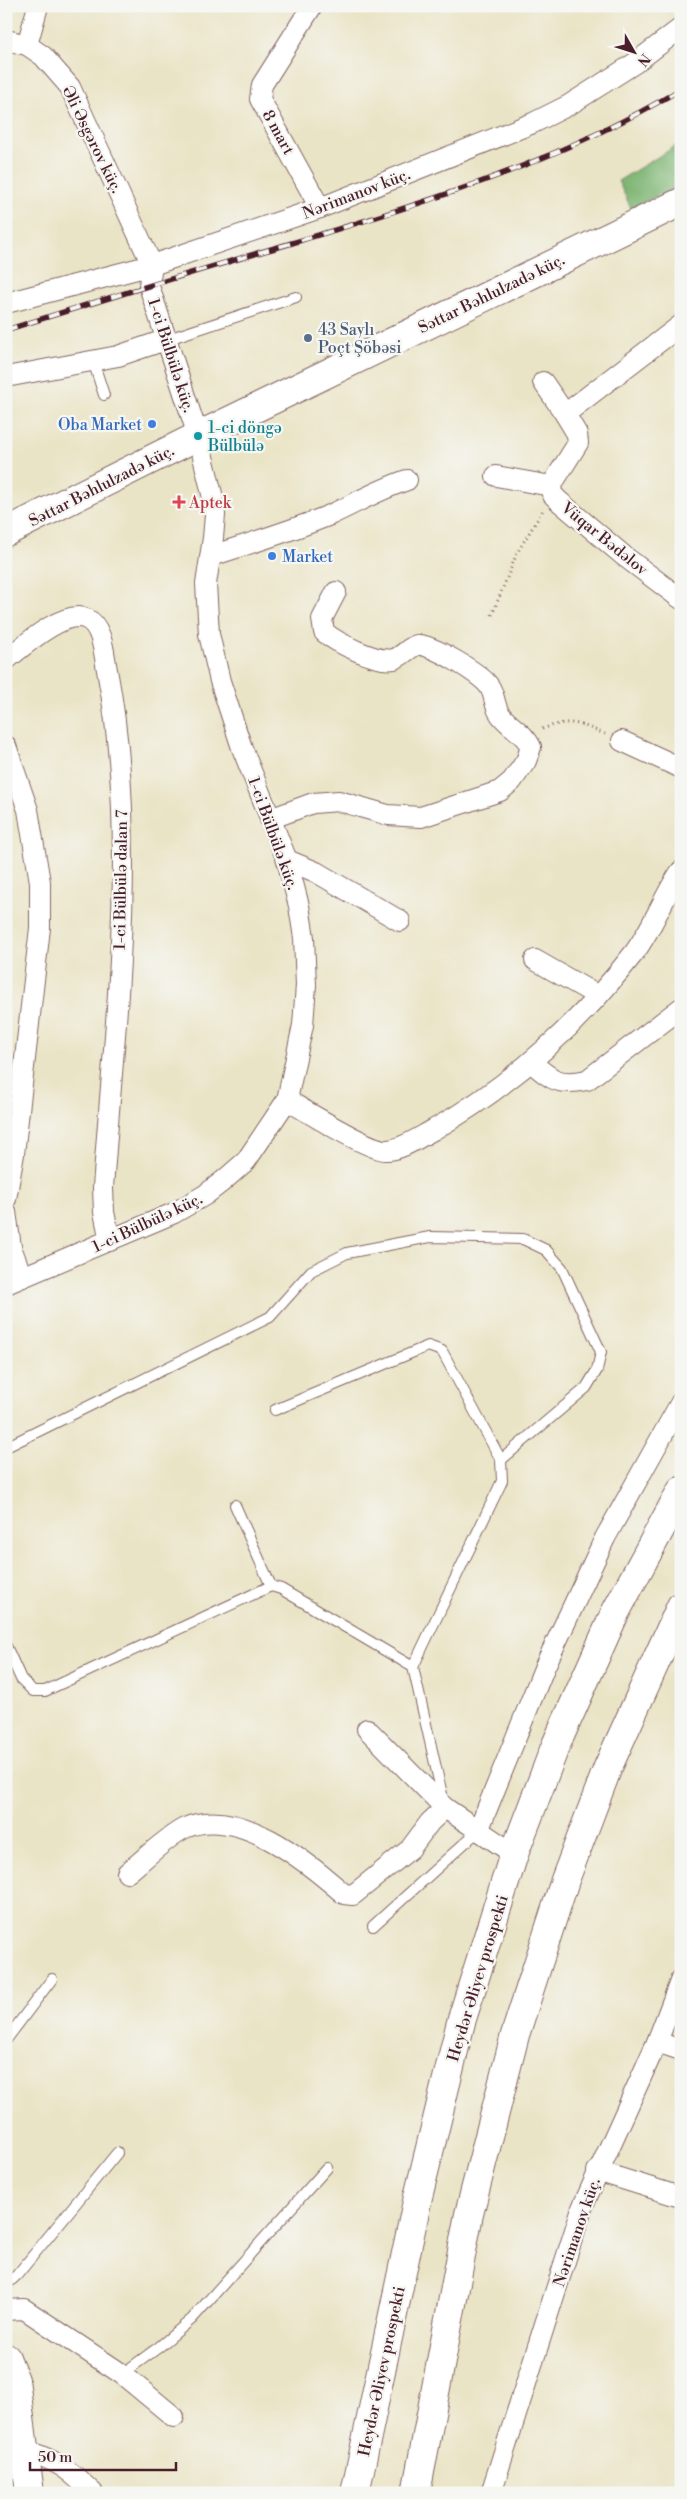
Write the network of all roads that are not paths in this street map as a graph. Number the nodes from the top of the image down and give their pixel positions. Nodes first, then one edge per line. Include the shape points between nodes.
1 (38, 6) edge
2 (312, 6) edge
3 (681, 28) edge
4 (6, 40) edge
5 (27, 45) junction
6 (681, 202) edge
7 (320, 208) junction
8 (152, 266) junction
9 (296, 297) dead end
10 (6, 303) edge
11 (681, 325) edge
12 (168, 339) junction
13 (93, 361) junction
14 (6, 377) edge
15 (543, 382) dead end
16 (104, 395) dead end
17 (565, 414) junction
18 (198, 436) junction
19 (496, 476) dead end
20 (407, 480) dead end
21 (552, 490) junction
22 (6, 532) edge
23 (211, 556) junction
24 (336, 592) dead end
25 (681, 599) edge
26 (6, 660) edge
27 (622, 741) road end
28 (6, 746) edge
29 (681, 768) edge
30 (270, 819) junction
31 (287, 860) junction
32 (681, 871) edge
33 (400, 921) dead end
34 (535, 960) dead end
35 (598, 996) junction
36 (681, 1008) edge
37 (531, 1062) junction
38 (287, 1100) junction
39 (6, 1198) edge
40 (6, 1212) edge
41 (110, 1241) junction
42 (14, 1281) edge
43 (681, 1402) edge
44 (275, 1410) dead end
45 (6, 1447) edge
46 (501, 1460) junction
47 (681, 1491) edge
48 (235, 1506) dead end
49 (271, 1586) junction
50 (681, 1606) edge
51 (6, 1646) edge
52 (413, 1667) junction
53 (367, 1729) dead end
54 (445, 1808) junction
55 (478, 1831) junction
56 (514, 1854) junction
57 (127, 1873) dead end
58 (373, 1926) dead end
59 (52, 1979) dead end
60 (681, 1979) edge
61 (6, 2040) edge
62 (657, 2042) junction
63 (681, 2050) edge
64 (117, 2153) dead end
65 (327, 2168) dead end
66 (597, 2171) junction
67 (677, 2196) dead end
68 (6, 2285) edge
69 (6, 2310) edge
70 (6, 2358) edge
71 (122, 2374) junction
72 (174, 2417) dead end
73 (24, 2450) junction
74 (30, 2493) edge
75 (93, 2493) edge
76 (355, 2493) edge
77 (416, 2493) edge
78 (491, 2493) edge

1 - 5 street
2 - 7 street, 8 mart via 262,85 260,99
3 - 7 street, Nərimanov küç. via 627,68 569,105 533,123
4 - 5 street, Əli Əsgərov küç.
5 - 8 street, Əli Əsgərov küç. via 49,62 70,87
6 - 18 main road, Səttar Bəhlulzadə küç.
7 - 8 street, Nərimanov küç.
8 - 10 street, Nərimanov küç.
8 - 12 street, 1-ci Bülbülə küç. via 149,286
9 - 12 lane
11 - 17 street
12 - 13 street
12 - 18 street, 1-ci Bülbülə küç.
13 - 14 street
13 - 16 lane
15 - 17 street
17 - 21 street, Vüqar Bədəlov via 577,434 578,443
18 - 22 main road, Səttar Bəhlulzadə küç.
18 - 23 street, 1-ci Bülbülə küç. via 215,515
19 - 21 street
20 - 23 street via 276,536
21 - 25 street, Vüqar Bədəlov via 624,556
23 - 30 street, 1-ci Bülbülə küç. via 206,584 209,634 220,681 242,748
24 - 30 street via 322,618 324,632 335,642 378,658 393,659 416,645 427,646 487,683 499,712 526,736 531,747 512,781 488,796 421,817 388,815 339,801 313,803
26 - 41 street, 1-ci Bülbülə dalan 7 via 40,633 69,618 88,619 97,628 112,698 120,779 123,862 118,987 103,1188
27 - 29 street
28 - 39 street via 28,810 40,882 40,928
30 - 31 street, 1-ci Bülbülə küç.
31 - 33 street via 316,872
31 - 38 street, 1-ci Bülbülə küç. via 303,930 306,984 303,1025
32 - 35 street via 648,932
34 - 35 street
35 - 37 street via 574,1024
36 - 37 street via 587,1080 568,1084 552,1080
37 - 38 street via 465,1112 399,1147 385,1150
38 - 41 street, 1-ci Bülbülə küç. via 246,1161 205,1195 174,1213
40 - 42 street
41 - 42 street, 1-ci Bülbülə küç.
43 - 55 street via 605,1538 545,1666
44 - 46 lane via 428,1346 442,1351
45 - 46 lane via 270,1317 311,1271 347,1253 430,1238 523,1240 546,1250 562,1268 601,1352 597,1370 586,1388
46 - 52 lane via 502,1481
47 - 56 main road, Heydər Əliyev prospekti via 615,1613 555,1747
48 - 49 lane
49 - 51 lane via 45,1691 33,1690 21,1679
49 - 52 lane
50 - 77 main road via 608,1767 565,1880 515,2035 469,2214
52 - 54 lane
53 - 54 street
54 - 55 street
54 - 57 street via 410,1849 353,1895 344,1894 277,1842 230,1824 199,1823 183,1829
55 - 56 street
55 - 58 lane
56 - 76 main road, Heydər Əliyev prospekti via 461,2022 418,2198
59 - 61 lane
60 - 62 street, Nərimanov küç.
62 - 63 street
62 - 66 street, Nərimanov küç.
64 - 68 lane
65 - 71 lane via 192,2319 160,2348
66 - 67 street
66 - 78 street, Nərimanov küç. via 582,2208
69 - 71 street via 24,2309
70 - 73 main road via 15,2380
71 - 72 street
73 - 74 main road
73 - 75 street via 51,2458

